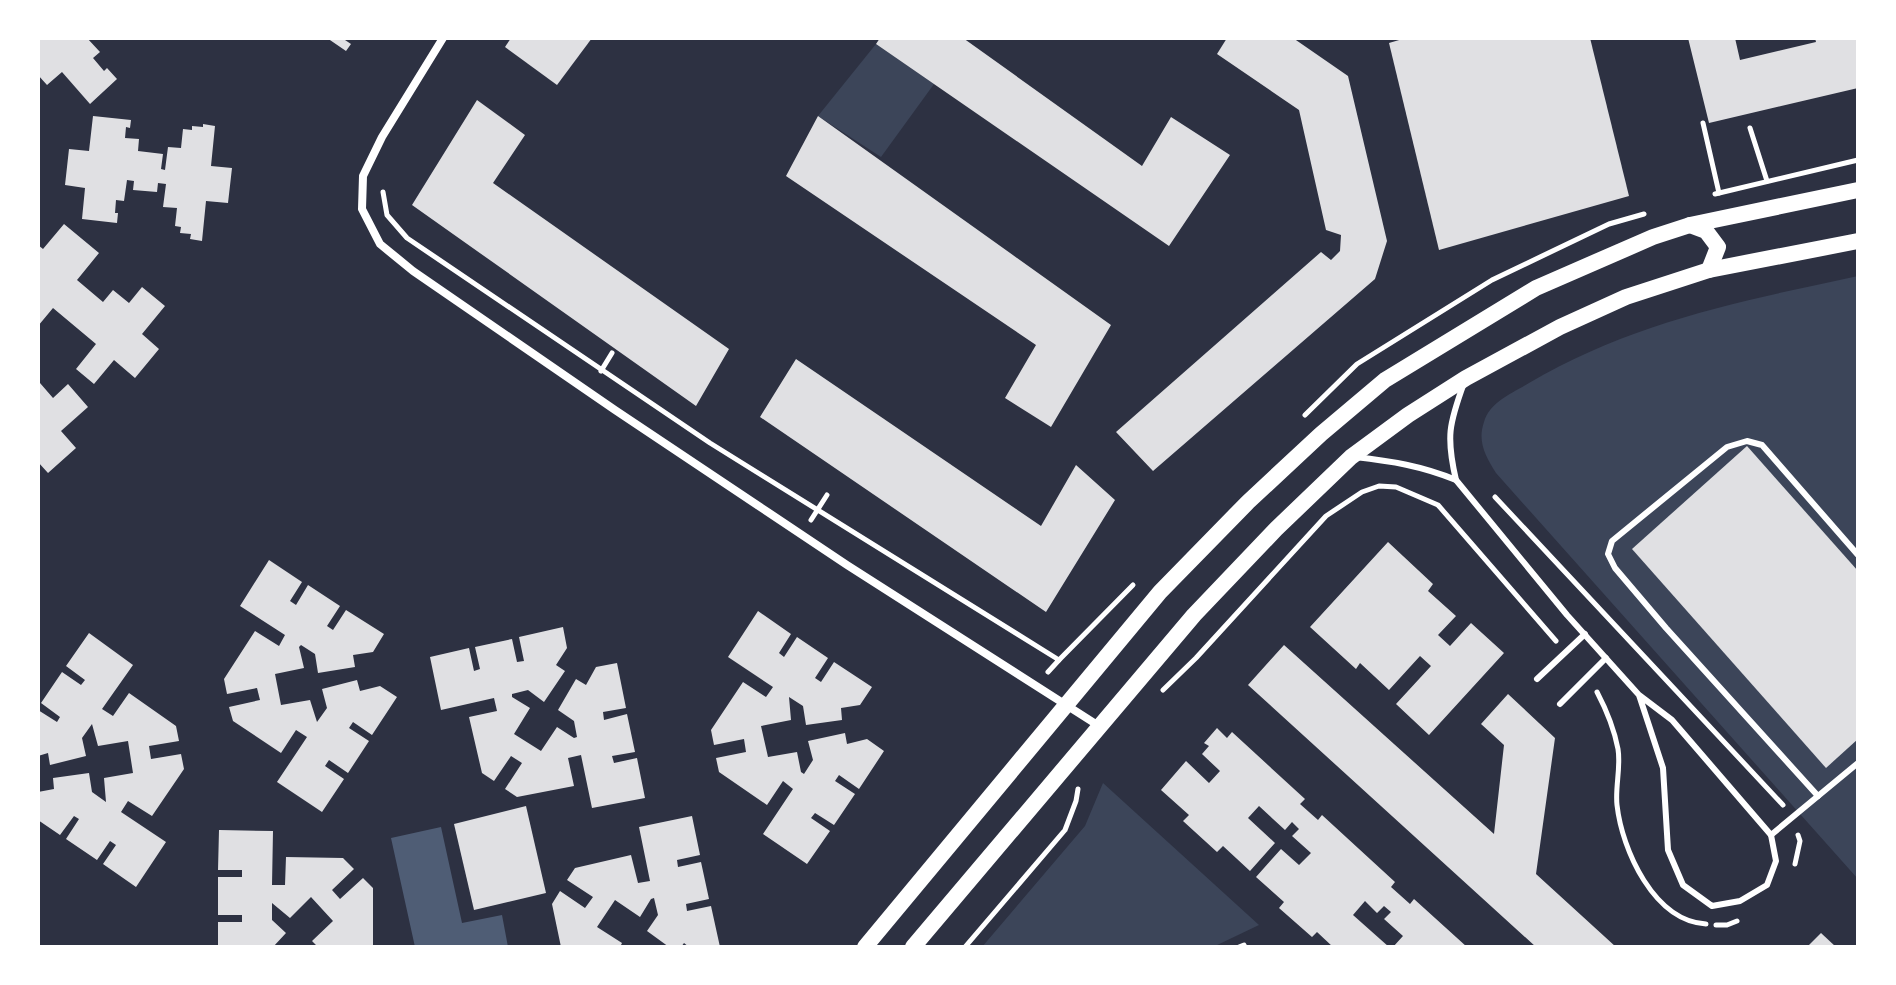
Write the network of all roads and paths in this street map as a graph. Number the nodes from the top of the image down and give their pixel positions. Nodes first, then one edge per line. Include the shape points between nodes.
1 (443, 38) edge
2 (1703, 123) dead end
3 (1750, 128) dead end
4 (1767, 181) dead end
5 (382, 187) dead end
6 (1858, 190) edge
7 (1719, 193) dead end
8 (1690, 225) junction
9 (1858, 241) edge
10 (1709, 270) junction
11 (612, 353) dead end
12 (601, 370) junction
13 (1466, 378) junction
14 (589, 393) junction
15 (1351, 457) junction
16 (1456, 480) junction
17 (827, 495) dead end
18 (817, 510) junction
19 (802, 535) junction
20 (1858, 555) edge
21 (1585, 634) junction
22 (1566, 652) junction
23 (1606, 658) junction
24 (1537, 679) dead end
25 (1035, 686) junction
26 (1639, 695) junction
27 (1153, 699) dead end
28 (1560, 704) dead end
29 (1066, 706) junction
30 (1099, 726) junction
31 (1858, 763) edge
32 (1078, 788) dead end
33 (1818, 796) junction
34 (1771, 835) junction
35 (865, 947) edge
36 (913, 947) edge
37 (965, 947) edge

1 - 14 street via 363,176 362,209 380,244 413,271
2 - 7 path
3 - 4 path
5 - 12 path via 387,215 407,238
6 - 8 main road
8 - 10 main road via 1706,231 1718,247
8 - 29 main road via 1536,288 1385,380 1248,502 1171,581
9 - 10 main road
10 - 13 main road via 1626,297
11 - 12 path
12 - 14 path
12 - 18 path
13 - 15 main road
13 - 16 lane via 1449,424
14 - 19 street
15 - 16 lane via 1427,468
15 - 30 main road via 1194,615
16 - 21 lane
17 - 18 path
18 - 19 path
18 - 25 path via 1059,660
19 - 25 street
20 - 33 lane via 1762,445 1747,441 1727,447 1690,477 1612,541 1608,554 1666,628
21 - 22 lane
21 - 23 lane
22 - 24 lane
22 - 27 path via 1438,505 1396,487 1379,486 1326,516
23 - 26 lane
23 - 28 lane
25 - 29 street
26 - 34 lane via 1672,720
26 - 34 lane via 1663,768 1668,850 1683,885 1712,906 1740,901 1767,885 1776,861
29 - 30 street
29 - 35 main road
30 - 36 main road
31 - 33 lane
32 - 37 path via 1065,830
33 - 34 lane

